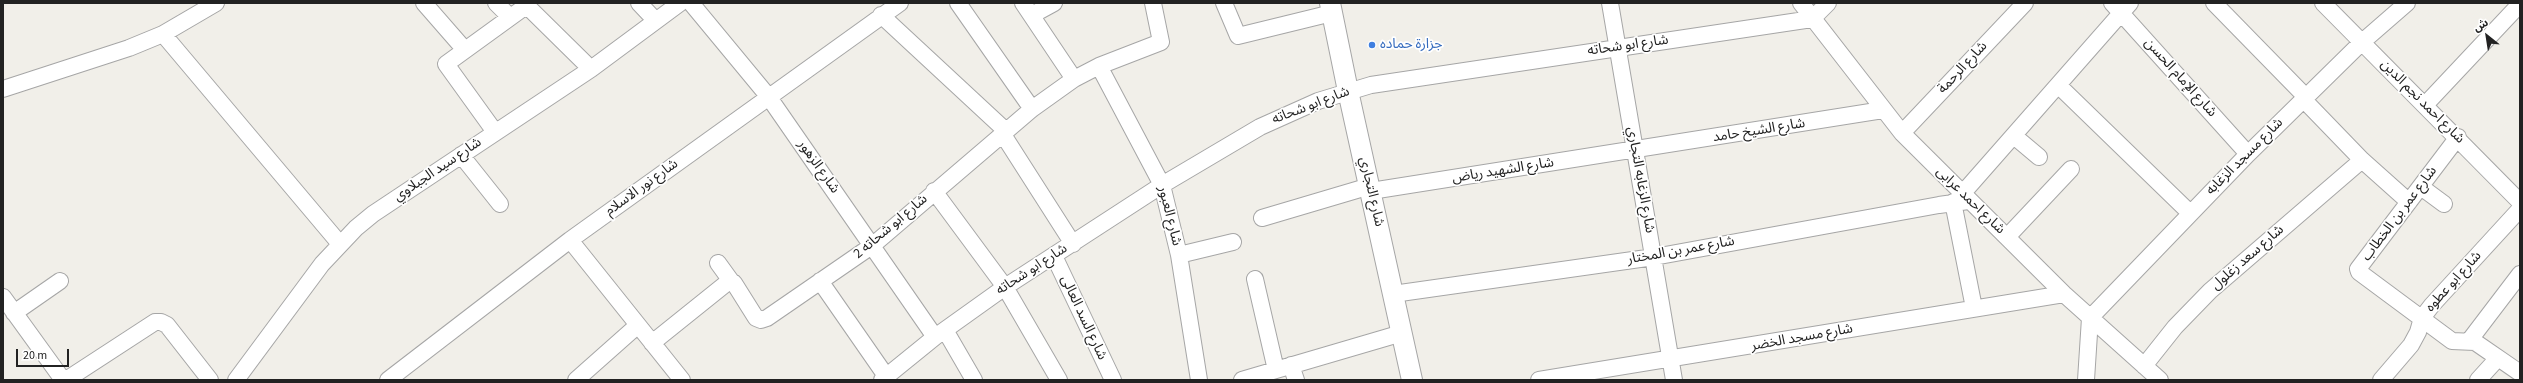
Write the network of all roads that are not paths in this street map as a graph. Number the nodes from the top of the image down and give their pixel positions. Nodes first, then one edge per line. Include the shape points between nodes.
1 (216, 3) edge
2 (424, 3) edge
3 (496, 3) edge
4 (639, 3) edge
5 (680, 3) edge
6 (691, 3) edge
7 (900, 3) edge
8 (958, 3) edge
9 (1054, 3) edge
10 (1153, 3) edge
11 (1224, 3) edge
12 (1610, 3) edge
13 (1801, 3) edge
14 (1828, 3) edge
15 (2025, 3) edge
16 (2214, 3) edge
17 (2323, 3) edge
18 (2407, 3) edge
19 (525, 4) edge
20 (2520, 4) edge
21 (2121, 6) edge
22 (1331, 8) edge
23 (1027, 9) edge
24 (881, 15) junction
25 (510, 18) junction
26 (1812, 19) junction
27 (656, 21) junction
28 (163, 34) junction
29 (2361, 43) junction
30 (1617, 47) junction
31 (465, 50) junction
32 (1099, 66) junction
33 (591, 69) junction
34 (1074, 79) junction
35 (2058, 85) junction
36 (3, 89) edge
37 (1348, 91) junction
38 (768, 96) junction
39 (2305, 98) junction
40 (2425, 105) junction
41 (1032, 109) junction
42 (1884, 110) junction
43 (496, 132) junction
44 (1004, 132) junction
45 (1902, 133) junction
46 (2014, 136) junction
47 (2458, 137) junction
48 (1635, 151) junction
49 (2248, 154) junction
50 (461, 155) junction
51 (2039, 157) dead end
52 (2362, 160) junction
53 (2071, 169) dead end
54 (1162, 185) junction
55 (2420, 187) junction
56 (1370, 189) junction
57 (934, 191) junction
58 (1961, 199) junction
59 (2519, 201) edge
60 (2409, 202) junction
61 (500, 204) dead end
62 (2444, 204) dead end
63 (2190, 213) junction
64 (1262, 218) dead end
65 (2007, 237) junction
66 (570, 240) junction
67 (1233, 242) dead end
68 (340, 244) junction
69 (1073, 244) junction
70 (873, 245) junction
71 (1179, 255) junction
72 (1054, 256) junction
73 (1654, 257) junction
74 (718, 263) dead end
75 (2520, 274) edge
76 (1255, 279) dead end
77 (60, 281) dead end
78 (820, 281) junction
79 (731, 282) junction
80 (1005, 287) junction
81 (1393, 294) junction
82 (2064, 294) junction
83 (3, 296) edge
84 (1974, 308) junction
85 (14, 312) junction
86 (2090, 318) junction
87 (2422, 318) junction
88 (638, 325) junction
89 (1402, 333) junction
90 (940, 334) junction
91 (2470, 341) junction
92 (652, 343) junction
93 (2498, 358) junction
94 (1671, 360) junction
95 (2144, 366) junction
96 (1276, 370) junction
97 (1294, 373) edge
98 (2520, 373) edge
99 (884, 378) edge
100 (1197, 379) edge
101 (65, 380) edge
102 (210, 380) edge
103 (236, 380) edge
104 (388, 380) edge
105 (576, 380) edge
106 (682, 380) edge
107 (974, 380) edge
108 (1059, 380) edge
109 (1113, 380) edge
110 (1242, 380) edge
111 (1412, 380) edge
112 (1539, 380) edge
113 (1674, 380) edge
114 (2086, 380) edge
115 (2160, 380) edge
116 (2381, 380) edge
117 (2478, 380) edge

1 - 28 street
2 - 31 street
3 - 25 street
4 - 27 street
5 - 27 street, شارع سيد الجبلاوي
6 - 38 street, شارع الزهور
7 - 24 street, شارع نور الاسلام
8 - 41 street
9 - 23 street
10 - 32 street, شارع ابو شحاته 2 via 1161,42
11 - 22 street via 1238,36
12 - 30 street, شارع الزغابه التجاري
13 - 26 street, شارع احمد عرابى
14 - 26 street
15 - 45 street, شارع الرحمة
16 - 39 street
17 - 29 street, شارع احمد نجم الدين
18 - 29 street, شارع مسجد الزغابه
19 - 25 street
19 - 33 street
20 - 40 street
21 - 35 street
21 - 49 street, شارع الإمام الحسن
22 - 37 street, شارع التجاري
23 - 34 street
24 - 38 street, شارع نور الاسلام
24 - 44 street
25 - 31 street
26 - 30 street, شارع ابو شحاته
26 - 42 street, شارع احمد عرابى
27 - 33 street, شارع سيد الجبلاوي
28 - 36 street via 129,48
28 - 68 street
29 - 39 street, شارع مسجد الزغابه
29 - 40 street, شارع احمد نجم الدين
30 - 37 street, شارع ابو شحاته via 1371,85
30 - 48 street, شارع الزغابه التجاري
31 - 43 street via 447,66
32 - 34 street, شارع ابو شحاته 2
32 - 54 street, شارع العبور
33 - 43 street, شارع سيد الجبلاوي
34 - 41 street, شارع ابو شحاته 2
35 - 46 street
35 - 63 street
37 - 54 street, شارع ابو شحاته via 1296,110 1260,127
37 - 56 street, شارع التجاري
38 - 66 street, شارع نور الاسلام
38 - 70 street, شارع الزهور
39 - 49 street, شارع مسجد الزغابه
39 - 52 street
40 - 47 street, شارع احمد نجم الدين
41 - 44 street, شارع ابو شحاته 2
42 - 45 street, شارع احمد عرابى
42 - 48 street, شارع الشيخ حامد
43 - 50 street, شارع سيد الجبلاوي
44 - 57 street, شارع ابو شحاته 2
44 - 69 street
45 - 58 street, شارع احمد عرابى
46 - 51 street
46 - 58 street
47 - 55 street, شارع عمر بن الخطاب
47 - 59 street, شارع احمد نجم الدين
48 - 56 street, شارع الشهيد رياض
48 - 73 street, شارع الزغابه التجاري
49 - 63 street, شارع مسجد الزغابه
50 - 61 street
50 - 68 street, شارع سيد الجبلاوي via 373,214
52 - 60 street
52 - 95 street, شارع سعد زغلول via 2210,291 2175,327
53 - 65 street
54 - 69 street, شارع ابو شحاته
54 - 71 street, شارع العبور
55 - 60 street, شارع عمر بن الخطاب
55 - 62 street
56 - 64 street, شارع الشهيد رياض
56 - 81 street, شارع التجاري
57 - 70 street, شارع ابو شحاته 2
57 - 80 street
58 - 65 street, شارع احمد عرابى
58 - 73 street, شارع عمر بن المختار
58 - 84 street
59 - 87 street, شارع ابو عطوه
60 - 87 street, شارع عمر بن الخطاب via 2358,270
63 - 86 street, شارع مسجد الزغابه
65 - 82 street, شارع احمد عرابى
66 - 88 street
66 - 104 street, شارع نور الاسلام
67 - 71 street
68 - 103 street, شارع سيد الجبلاوي
69 - 72 street, شارع ابو شحاته
70 - 78 street, شارع ابو شحاته 2
70 - 90 street, شارع الزهور
71 - 100 street, شارع العبور
72 - 80 street, شارع ابو شحاته
72 - 109 street, شارع السد العالى
73 - 81 street, شارع عمر بن المختار
73 - 94 street, شارع الزغابه التجاري
74 - 79 street
75 - 91 street
76 - 96 street
77 - 85 street
78 - 79 street, شارع ابو شحاته 2 via 761,320 756,318
78 - 99 street
79 - 92 street
80 - 90 street, شارع ابو شحاته
80 - 108 street
81 - 89 street, شارع التجاري
82 - 84 street, شارع مسجد الخضر
82 - 86 street, شارع احمد عرابى
83 - 85 street
84 - 94 street, شارع مسجد الخضر
85 - 101 street
86 - 95 street, شارع احمد عرابى
86 - 114 street
87 - 91 street, شارع عمر بن الخطاب via 2452,341
87 - 116 street, شارع ابو عطوه via 2411,345
88 - 92 street
88 - 105 street
89 - 97 street
89 - 111 street, شارع التجاري
90 - 99 street, شارع ابو شحاته
90 - 107 street, شارع الزهور
91 - 93 street, شارع عمر بن الخطاب
92 - 106 street
93 - 98 street, شارع عمر بن الخطاب
93 - 117 street
94 - 112 street, شارع مسجد الخضر
94 - 113 street, شارع الزغابه التجاري
95 - 115 street, شارع احمد عرابى
96 - 97 street
96 - 110 street
101 - 102 street via 155,322 161,322 167,325

